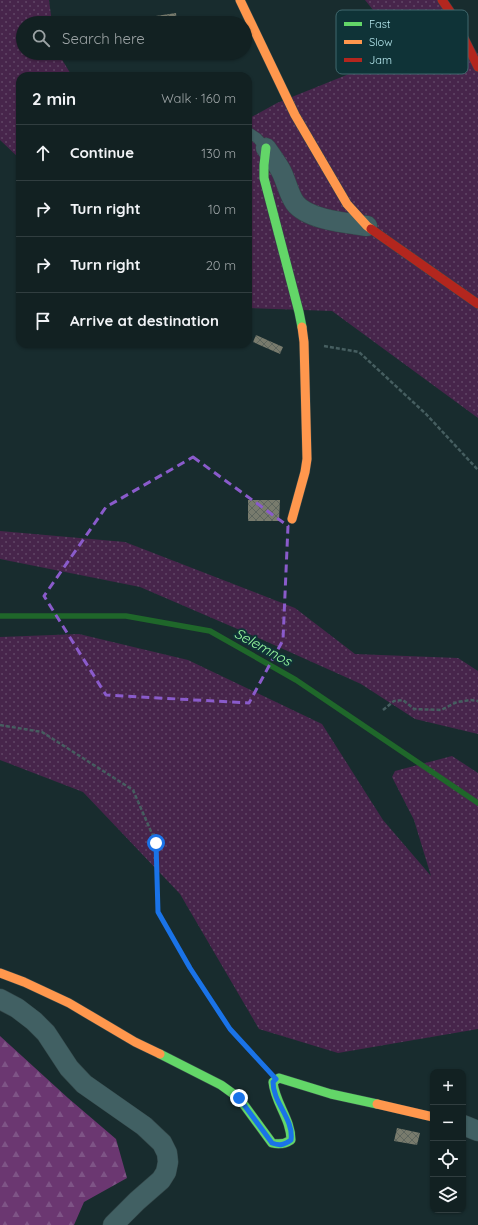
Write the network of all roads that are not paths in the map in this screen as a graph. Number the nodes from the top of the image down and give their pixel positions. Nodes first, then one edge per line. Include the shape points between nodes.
1 (240, 0) edge
2 (442, 0) edge
3 (448, 10) edge
4 (248, 16) edge
5 (252, 25) edge
6 (468, 47) edge
7 (478, 67) edge
8 (252, 135) edge
9 (266, 148) junction
10 (367, 226) junction
11 (478, 304) edge
12 (292, 519) dead end
13 (0, 973) edge
14 (0, 999) edge
15 (430, 1116) edge
16 (466, 1126) edge
17 (478, 1131) edge
18 (114, 1225) edge

1 - 4 street
2 - 3 street
5 - 10 street via 295,115 347,204
6 - 7 street
8 - 9 lane
9 - 10 street via 280,169 294,202 300,208 320,218
9 - 12 street via 264,178 299,312 304,342 307,459
10 - 11 street
13 - 15 street via 70,1003 135,1042 221,1085 239,1098 272,1143 278,1145 291,1140 292,1134 273,1089 273,1082 279,1078 330,1094
14 - 18 street via 17,1008 46,1032 69,1068 84,1084 144,1126 162,1143 167,1153 166,1172 161,1180
16 - 17 street

